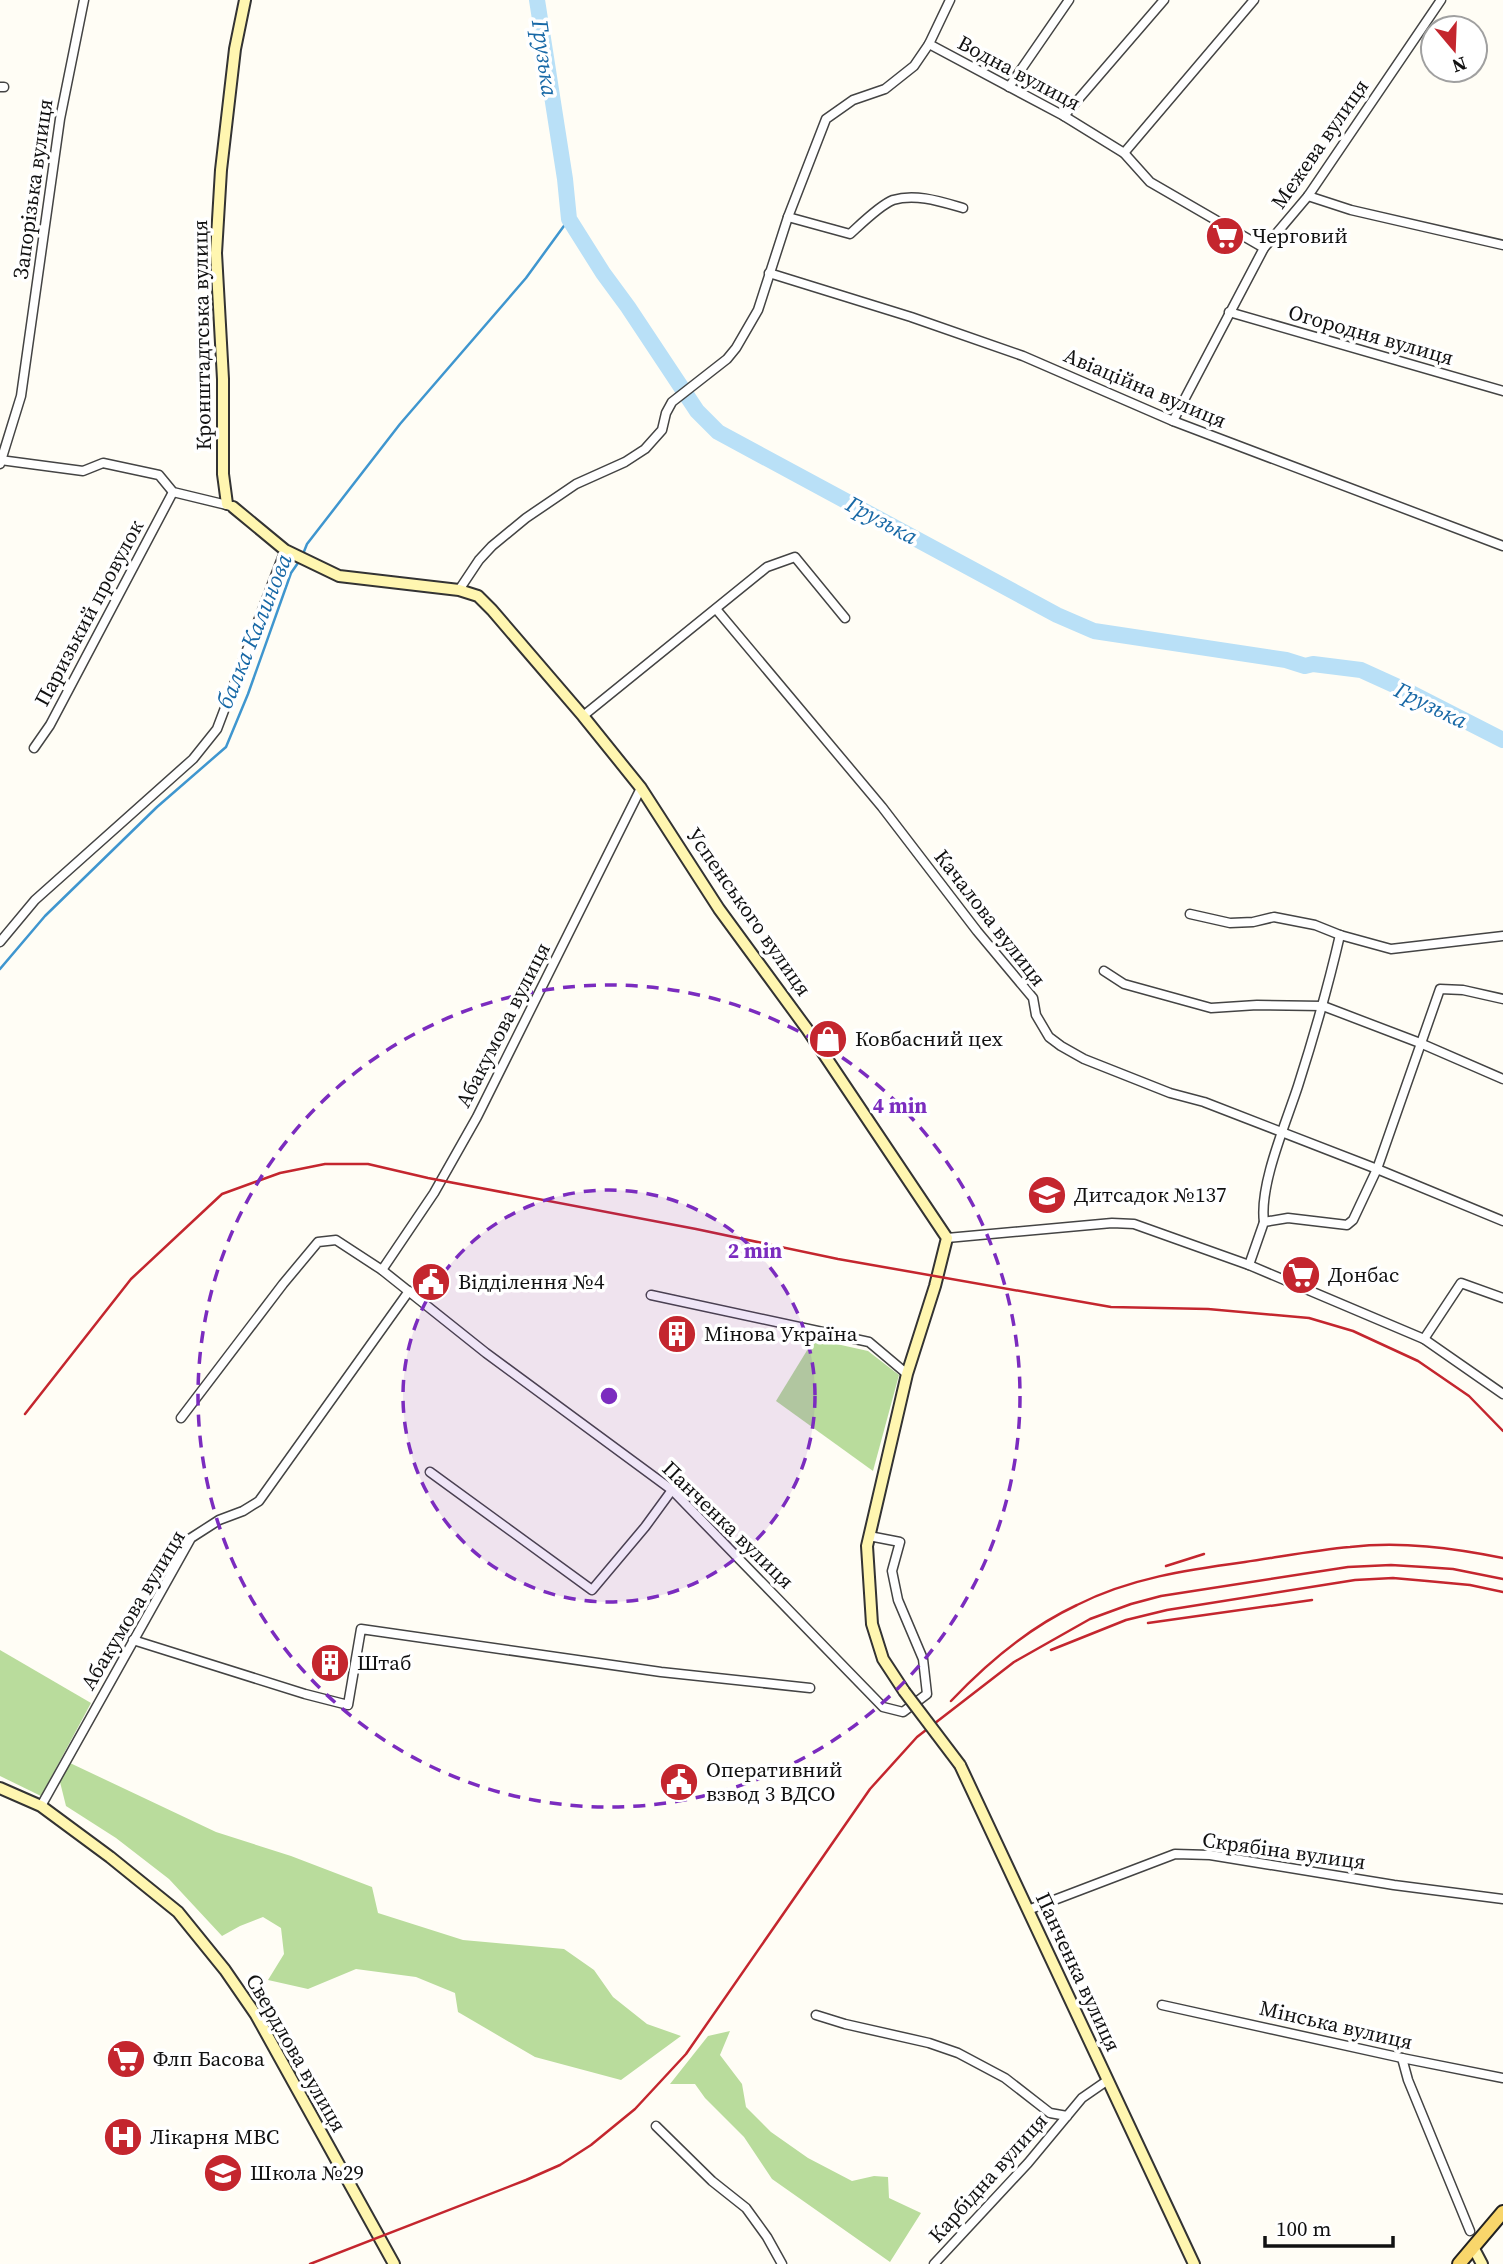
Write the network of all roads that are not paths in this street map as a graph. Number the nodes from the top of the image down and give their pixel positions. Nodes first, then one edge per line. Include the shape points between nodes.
1 (84, 0) edge
2 (245, 0) edge
3 (950, 0) edge
4 (1069, 0) edge
5 (1164, 0) edge
6 (1254, 0) edge
7 (1441, 0) edge
8 (929, 44) junction
9 (1009, 87) junction
10 (1064, 116) junction
11 (1124, 153) junction
12 (1308, 196) junction
13 (963, 208) dead end
14 (788, 217) junction
15 (1503, 245) edge
16 (1264, 248) junction
17 (769, 273) junction
18 (1229, 312) junction
19 (1503, 391) edge
20 (1173, 421) junction
21 (0, 461) edge
22 (173, 492) junction
23 (230, 505) junction
24 (1503, 546) edge
25 (285, 550) junction
26 (459, 590) junction
27 (716, 609) junction
28 (845, 618) dead end
29 (583, 716) junction
30 (34, 748) dead end
31 (641, 788) junction
32 (1190, 914) dead end
33 (1340, 935) junction
34 (1503, 936) edge
35 (0, 942) edge
36 (1104, 971) dead end
37 (1503, 999) edge
38 (1324, 1006) junction
39 (1420, 1043) junction
40 (1503, 1079) edge
41 (1283, 1133) junction
42 (1377, 1169) junction
43 (1503, 1221) edge
44 (1264, 1222) junction
45 (947, 1238) junction
46 (1250, 1265) junction
47 (382, 1270) junction
48 (409, 1291) junction
49 (651, 1295) dead end
50 (1503, 1297) edge
51 (1424, 1339) junction
52 (907, 1374) junction
53 (1503, 1394) edge
54 (181, 1418) dead end
55 (430, 1472) dead end
56 (672, 1490) junction
57 (869, 1536) junction
58 (133, 1640) junction
59 (810, 1688) dead end
60 (0, 1788) edge
61 (41, 1807) junction
62 (1503, 1899) edge
63 (1028, 1910) junction
64 (1162, 2005) dead end
65 (816, 2015) dead end
66 (1402, 2059) junction
67 (1503, 2078) edge
68 (1108, 2080) junction
69 (1067, 2116) junction
70 (656, 2126) dead end
71 (1503, 2212) edge
72 (1470, 2231) dead end
73 (1473, 2247) junction
74 (394, 2264) edge
75 (782, 2264) edge
76 (934, 2264) edge
77 (1194, 2264) edge
78 (1459, 2264) edge
79 (1482, 2264) edge

1 - 21 street, Запорізька вулиця via 60,119 21,396
2 - 23 street, Кронштадтська вулиця via 221,170 216,253 223,474
3 - 8 street
4 - 9 street
5 - 10 street
6 - 11 street
7 - 12 street, Межева вулиця
8 - 9 street, Водна вулиця
8 - 14 street, Водна вулиця via 914,66 885,89 853,100 826,119
9 - 10 street, Водна вулиця
10 - 11 street, Водна вулиця
11 - 16 street, Водна вулиця via 1150,182
12 - 15 street
12 - 16 street, Межева вулиця
13 - 14 street via 926,199 892,201 850,234
14 - 17 street, Водна вулиця
16 - 18 street, Межева вулиця
17 - 20 street, Авіаційна вулиця via 1023,356
17 - 26 street, Водна вулиця via 758,310 736,348 672,402 662,430 645,449 576,484 526,518 492,546
18 - 19 street, Огородня вулиця
18 - 20 street, Межева вулиця
20 - 24 street, Авіаційна вулиця
21 - 22 street via 83,471 103,463 159,475
22 - 23 street
22 - 30 street, Паризький провулок via 57,713
23 - 25 street, Успенського вулиця
25 - 26 street, Успенського вулиця via 339,576
25 - 35 street via 217,729 193,759 35,900
26 - 29 street, Успенського вулиця via 478,596 492,610
27 - 28 street via 767,567 795,557
27 - 29 street
27 - 41 street, Качалова вулиця via 882,807 1033,998 1035,1015 1049,1037 1084,1059
29 - 31 street, Успенського вулиця
31 - 45 street, Успенського вулиця via 719,909 807,1029
31 - 47 street, Абакумова вулиця via 477,1118
32 - 33 street via 1230,923 1274,918
33 - 34 street via 1391,949
33 - 38 street
36 - 38 street via 1124,984 1211,1008
37 - 39 street via 1440,989
38 - 39 street
38 - 41 street
39 - 40 street
39 - 42 street
41 - 42 street, Качалова вулиця
41 - 44 street via 1262,1207
42 - 43 street, Качалова вулиця
42 - 44 street via 1353,1220 1346,1225 1288,1219
44 - 46 street
45 - 46 street via 1134,1224
45 - 52 street
46 - 51 street
47 - 48 street, Панченка вулиця
47 - 54 street, Панченка вулиця via 337,1240 318,1242
48 - 56 street, Панченка вулиця
48 - 58 street, Абакумова вулиця via 258,1501 191,1538
49 - 52 street via 869,1342
50 - 51 street via 1461,1283
51 - 53 street
52 - 57 street
55 - 56 street via 592,1590
56 - 57 street, Панченка вулиця via 883,1707 903,1712 926,1694 923,1659 898,1600 892,1571 900,1542
57 - 63 street, Панченка вулиця, bridge via 872,1624 883,1659 960,1765
58 - 59 street via 348,1705 361,1629 661,1672
58 - 61 street, Абакумова вулиця
60 - 61 street, Свердлова вулиця
61 - 74 street, Свердлова вулиця via 178,1912 225,1970 256,2015
62 - 63 street, Скрябіна вулиця via 1210,1855 1175,1854
63 - 68 street, Панченка вулиця
64 - 66 street, Мінська вулиця
65 - 69 street, Карбідна вулиця via 958,2053 1005,2078 1050,2113
66 - 67 street, Мінська вулиця
66 - 72 street
68 - 69 street, Карбідна вулиця via 1082,2098
68 - 77 street, Панченка вулиця
69 - 76 street, Карбідна вулиця
70 - 75 street via 746,2208
71 - 73 main road
73 - 78 main road
73 - 79 street

